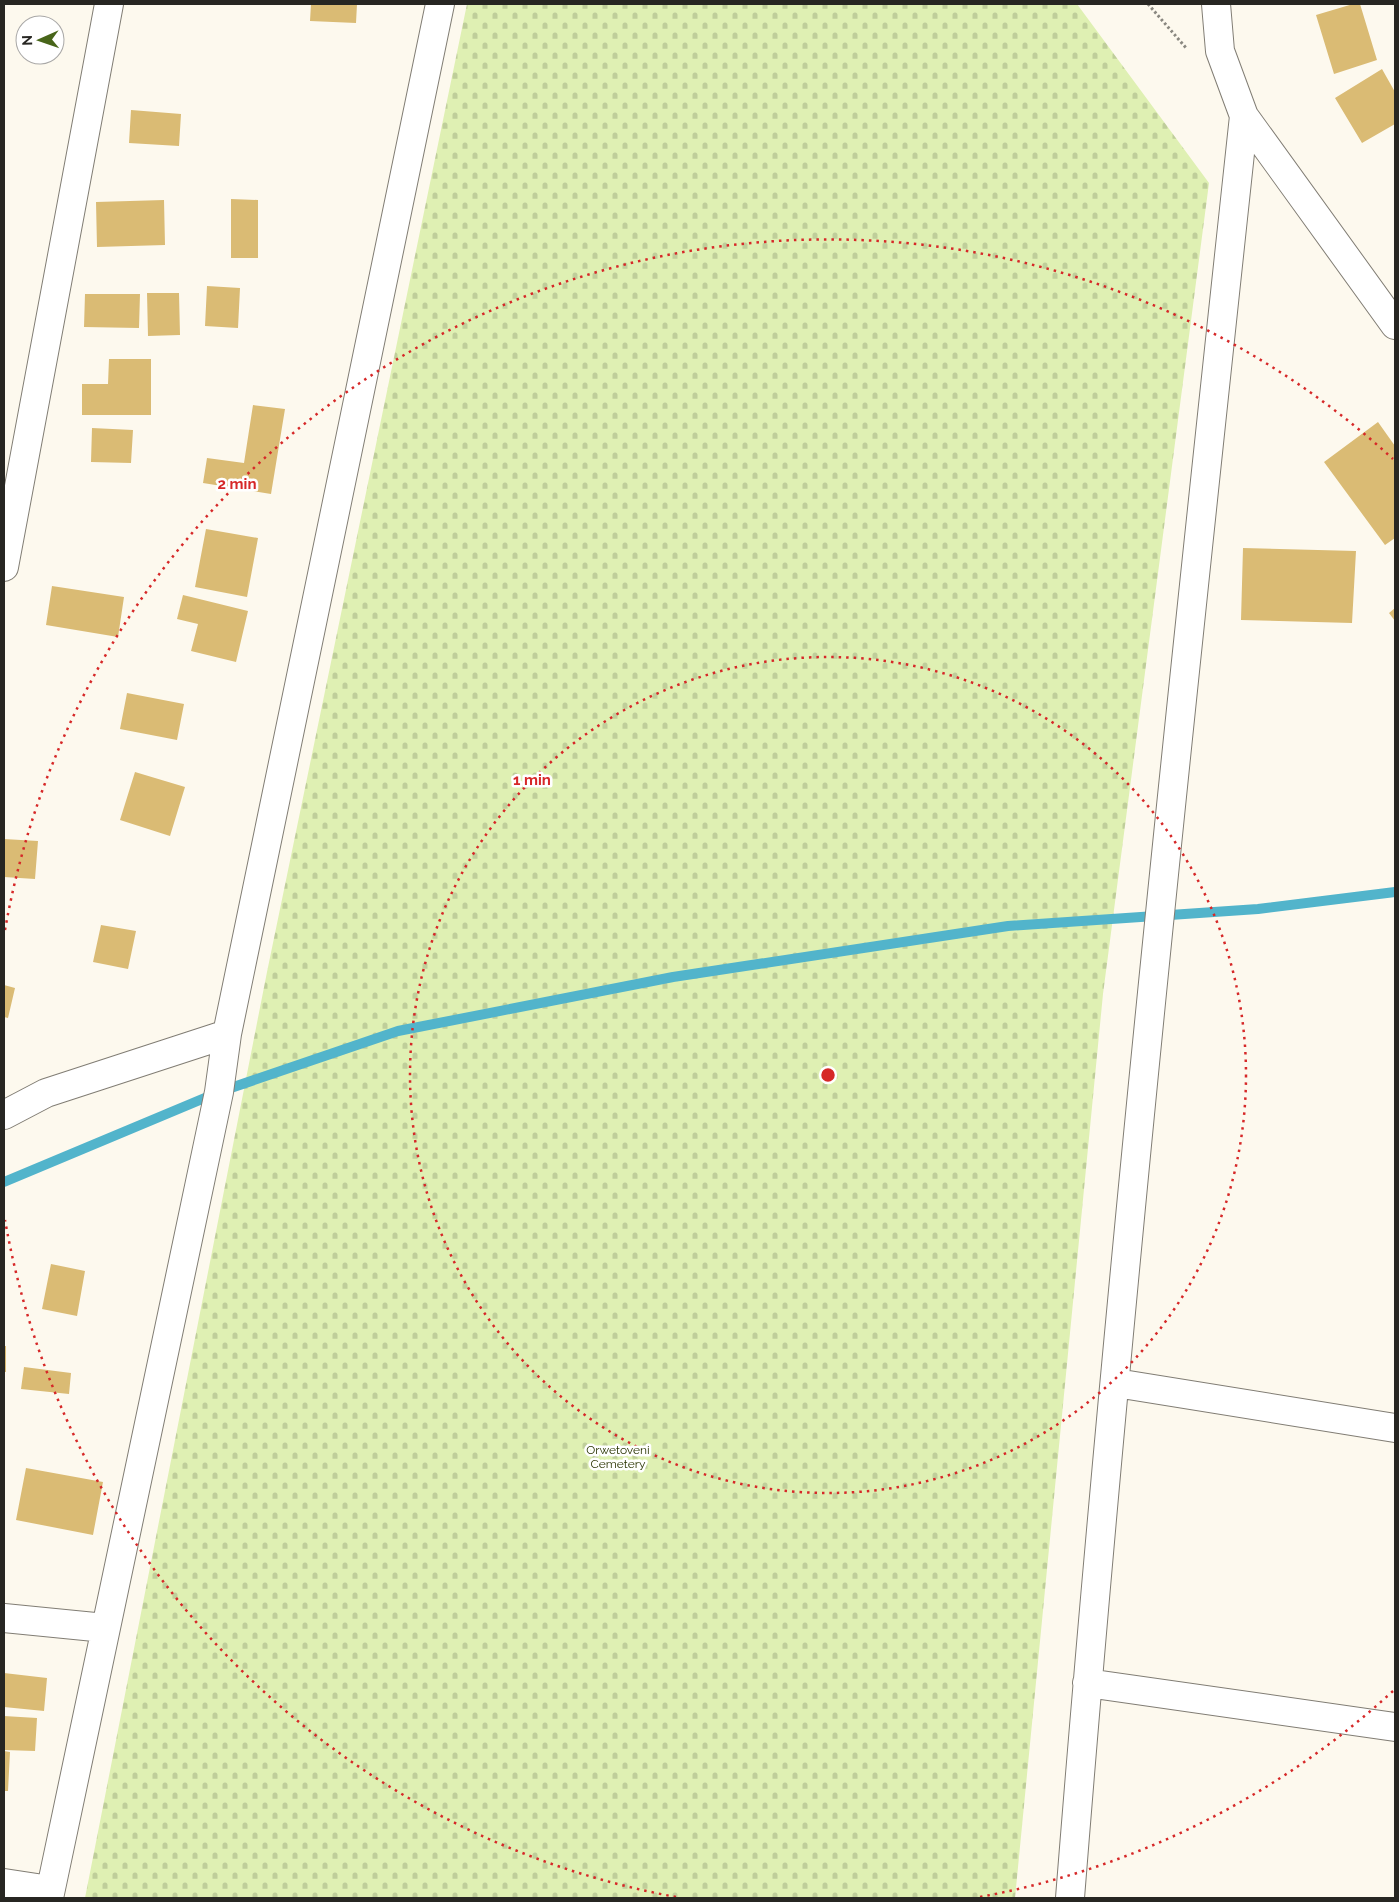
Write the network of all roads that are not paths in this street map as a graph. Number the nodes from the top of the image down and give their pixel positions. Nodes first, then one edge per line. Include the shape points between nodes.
1 (109, 4) edge
2 (440, 4) edge
3 (1216, 4) edge
4 (1244, 116) junction
5 (1395, 325) edge
6 (4, 567) edge
7 (227, 1034) junction
8 (4, 1115) edge
9 (1116, 1383) junction
10 (1395, 1428) edge
11 (4, 1618) edge
12 (105, 1628) junction
13 (1087, 1683) junction
14 (1395, 1727) edge
15 (4, 1883) edge
16 (50, 1894) edge
17 (1070, 1898) edge

1 - 6 street
2 - 7 street
3 - 4 street via 1220,51
4 - 5 street
4 - 9 street via 1158,915
7 - 8 street via 46,1093
7 - 12 street via 219,1092
9 - 10 street
9 - 13 street
11 - 12 street
12 - 16 street
13 - 14 street
13 - 17 street
15 - 16 street

